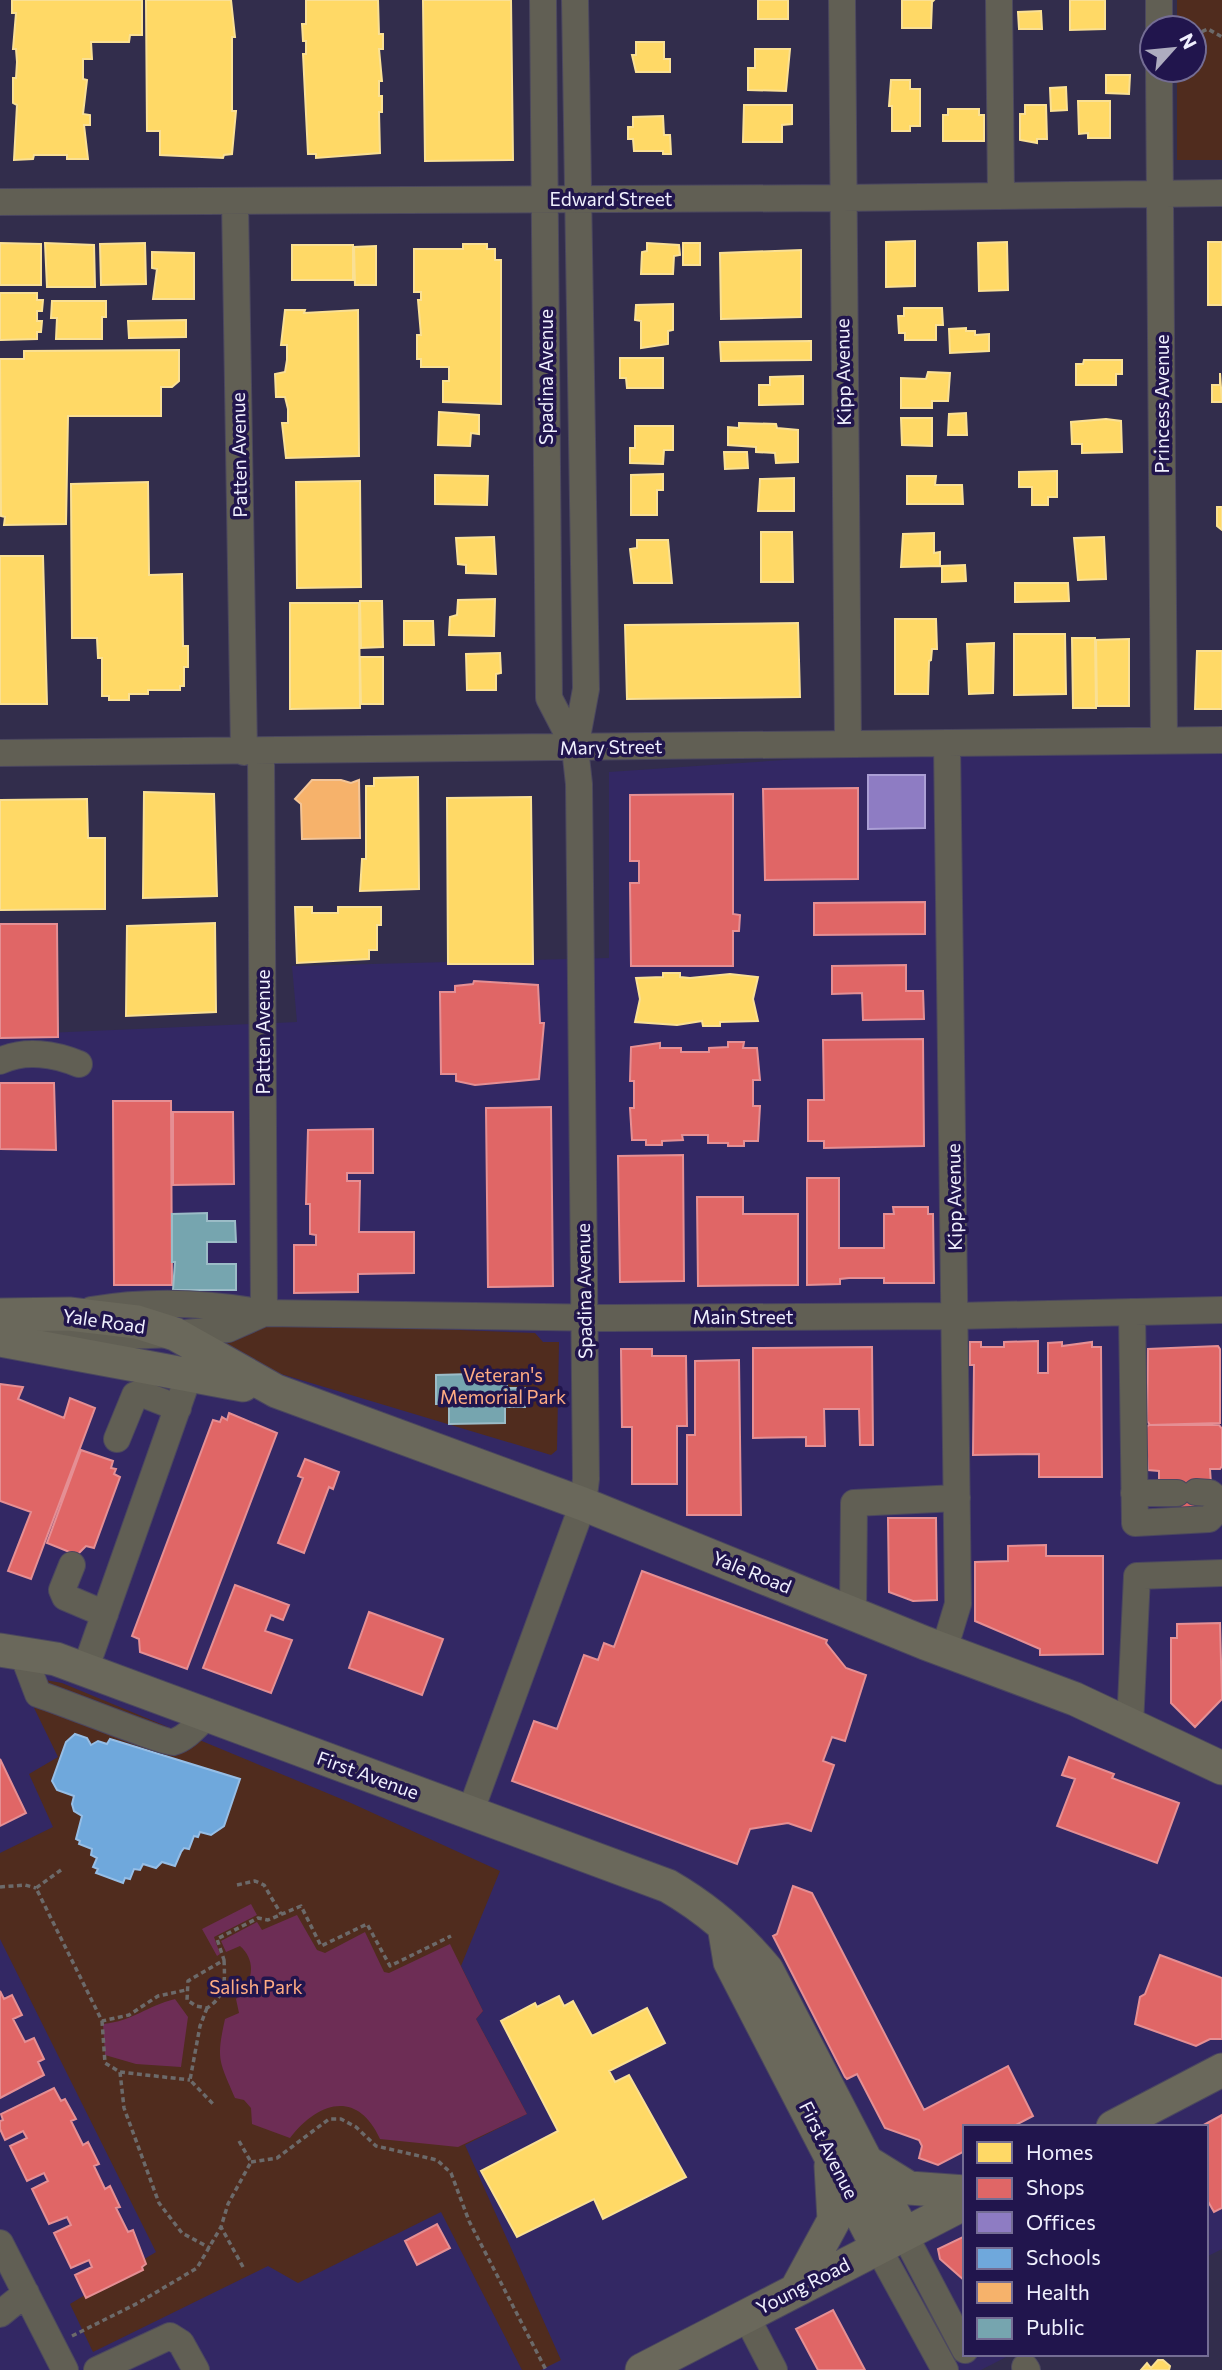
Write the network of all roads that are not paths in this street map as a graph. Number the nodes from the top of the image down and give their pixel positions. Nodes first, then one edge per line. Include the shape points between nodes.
1 (542, 0) edge
2 (575, 0) edge
3 (842, 0) edge
4 (999, 0) edge
5 (1159, 84) edge
6 (1222, 193) edge
7 (1160, 194) junction
8 (1001, 196) junction
9 (842, 198) junction
10 (545, 200) junction
11 (577, 200) junction
12 (235, 201) junction
13 (0, 202) edge
14 (1164, 739) junction
15 (1222, 740) edge
16 (848, 743) junction
17 (947, 743) junction
18 (575, 748) junction
19 (252, 752) junction
20 (0, 753) edge
21 (0, 1061) edge
22 (79, 1064) dead end
23 (1222, 1310) edge
24 (1132, 1312) junction
25 (264, 1313) junction
26 (69, 1314) junction
27 (956, 1316) junction
28 (585, 1318) junction
29 (0, 1332) edge
30 (175, 1334) junction
31 (189, 1375) junction
32 (276, 1391) junction
33 (178, 1408) junction
34 (117, 1439) dead end
35 (1134, 1493) junction
36 (957, 1498) junction
37 (583, 1504) junction
38 (1222, 1504) edge
39 (72, 1564) dead end
40 (1222, 1573) edge
41 (853, 1613) junction
42 (105, 1614) junction
43 (944, 1650) junction
44 (11, 1651) edge
45 (85, 1670) junction
46 (208, 1716) junction
47 (1130, 1725) junction
48 (1222, 1768) edge
49 (470, 1813) junction
50 (724, 1926) junction
51 (1222, 2070) edge
52 (1117, 2125) edge
53 (828, 2146) junction
54 (863, 2160) junction
55 (963, 2192) edge
56 (963, 2204) edge
57 (891, 2241) junction
58 (0, 2243) edge
59 (796, 2290) junction
60 (26, 2293) junction
61 (0, 2314) edge
62 (746, 2316) junction
63 (963, 2349) edge
64 (65, 2370) edge
65 (97, 2370) edge
66 (195, 2370) edge
67 (642, 2370) edge
68 (774, 2370) edge
69 (945, 2370) edge

1 - 10 street, Spadina Avenue
2 - 11 street, Spadina Avenue
3 - 9 street, Kipp Avenue
4 - 8 street
5 - 7 street, Princess Avenue
6 - 7 street, Edward Street
7 - 8 street, Edward Street
7 - 14 street, Princess Avenue
8 - 9 street, Edward Street
9 - 11 street, Edward Street
9 - 16 street, Kipp Avenue
10 - 11 street, Edward Street
10 - 12 street, Edward Street
10 - 18 street, Spadina Avenue via 549,698
11 - 18 street, Spadina Avenue via 586,689
12 - 13 street, Edward Street
12 - 19 street, Patten Avenue
14 - 15 street, Mary Street
14 - 17 street, Mary Street
16 - 17 street, Mary Street
16 - 18 street, Mary Street
17 - 27 street, Kipp Avenue
18 - 19 street, Mary Street
18 - 28 street, Spadina Avenue
19 - 20 street, Mary Street
19 - 25 street, Patten Avenue
21 - 22 street via 18,1055 57,1055
23 - 24 street, Main Street
24 - 27 street, Main Street
24 - 35 street
25 - 26 street, Main Street via 219,1304 142,1302
25 - 28 street, Main Street
25 - 30 street, Main Street via 228,1329
26 - 29 main road, Yale Road
26 - 30 main road, Yale Road via 137,1322
27 - 28 street, Main Street
27 - 36 street, Kipp Avenue
28 - 37 street, Spadina Avenue
29 - 30 street, Main Street
29 - 31 main road, Yale Road
30 - 32 main road, Yale Road
31 - 32 main road, Yale Road
31 - 33 street
32 - 37 main road, Yale Road
33 - 34 street via 135,1395
33 - 42 street
35 - 38 street via 1210,1493
35 - 38 street via 1135,1522 1209,1519
36 - 41 street via 854,1503
36 - 43 street, Kipp Avenue via 958,1604
37 - 41 main road, Yale Road
37 - 49 street, Spadina Avenue
39 - 42 street via 62,1591 65,1597
40 - 47 street via 1137,1576
41 - 43 main road, Yale Road
42 - 45 street
43 - 47 main road, Yale Road via 1075,1699
44 - 45 main road, First Avenue
44 - 46 street via 38,1694 171,1743
45 - 46 main road, First Avenue
46 - 49 main road, First Avenue
47 - 48 main road, Yale Road
49 - 50 main road, First Avenue via 668,1886 699,1903
50 - 53 main road, First Avenue via 730,1962
50 - 54 main road, First Avenue via 767,1970
51 - 52 main road
53 - 57 main road, First Avenue
53 - 59 main road via 835,2188 834,2220
54 - 55 main road via 909,2188
54 - 57 main road, First Avenue
56 - 57 main road, Young Road
57 - 59 main road, Young Road
57 - 63 street, First Avenue
57 - 69 street, First Avenue
58 - 60 street
59 - 62 main road, Young Road
60 - 61 street
60 - 64 street
62 - 67 main road, Young Road
62 - 68 street
65 - 66 street via 170,2336 181,2343

